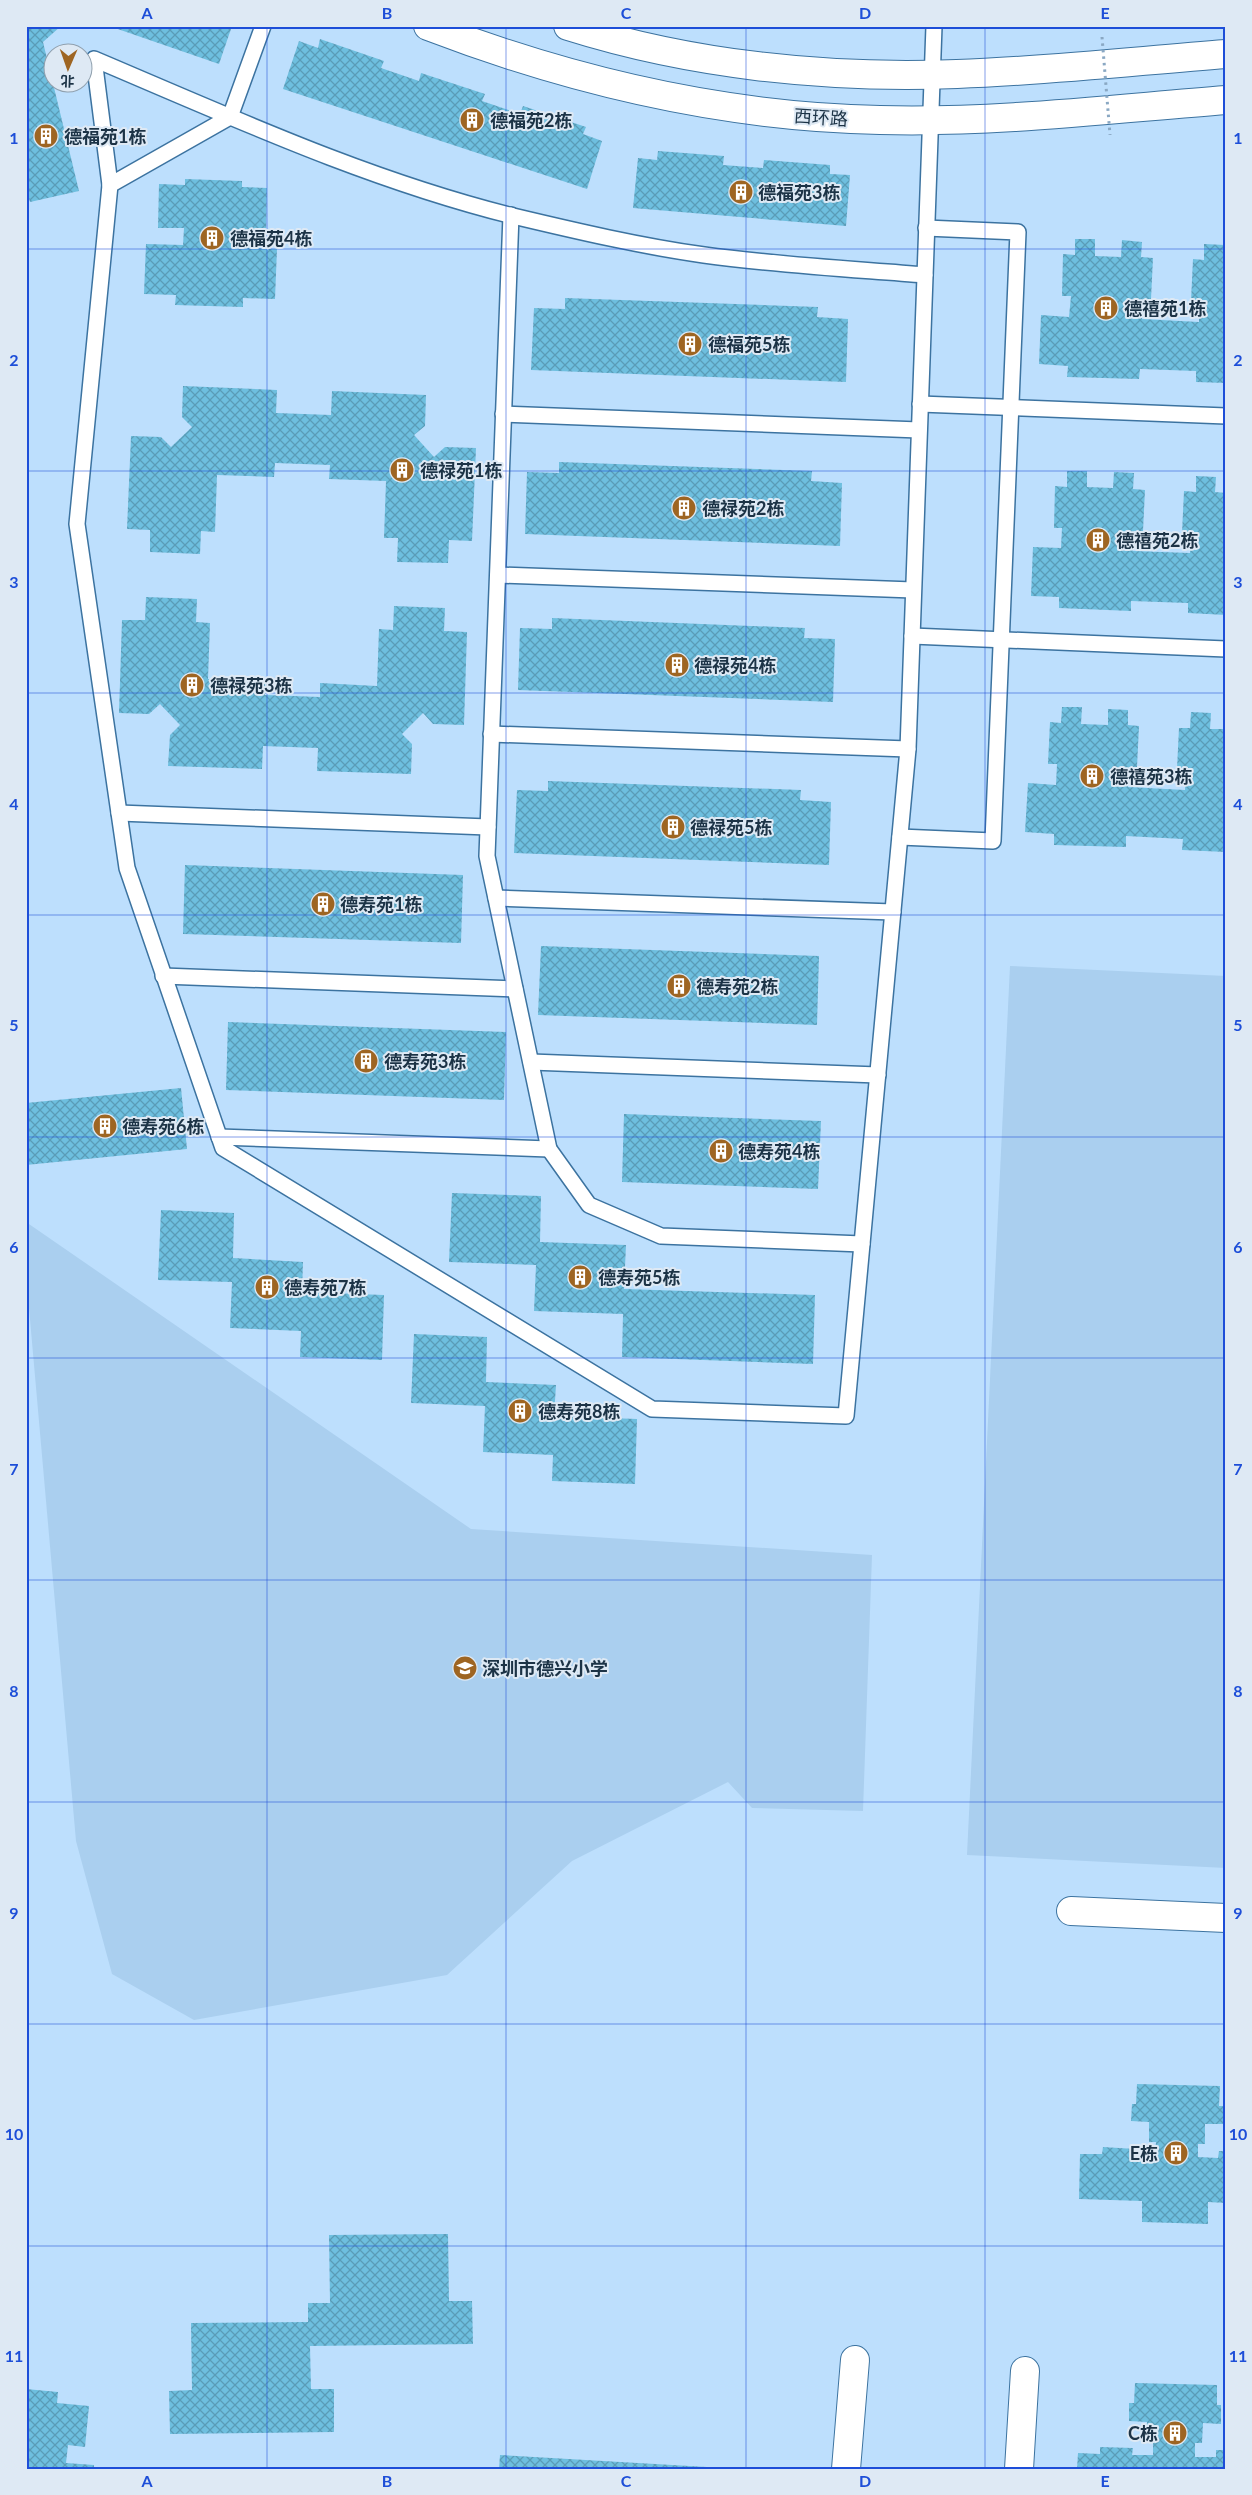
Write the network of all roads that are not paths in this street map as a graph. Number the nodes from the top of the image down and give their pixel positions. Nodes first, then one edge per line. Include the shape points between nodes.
1 (263, 26) edge
2 (428, 26) edge
3 (568, 26) edge
4 (934, 26) edge
5 (1226, 54) edge
6 (932, 75) junction
7 (1226, 100) edge
8 (230, 117) junction
9 (930, 120) junction
10 (110, 186) junction
11 (511, 215) junction
12 (926, 228) junction
13 (925, 275) junction
14 (920, 404) junction
15 (1010, 408) junction
16 (503, 414) junction
17 (1226, 416) edge
18 (919, 430) junction
19 (498, 575) junction
20 (913, 590) junction
21 (912, 636) junction
22 (1001, 640) junction
23 (1226, 649) edge
24 (491, 734) junction
25 (908, 749) junction
26 (119, 813) junction
27 (488, 827) junction
28 (900, 837) junction
29 (496, 898) junction
30 (893, 912) junction
31 (164, 976) junction
32 (515, 989) junction
33 (531, 1062) junction
34 (878, 1075) junction
35 (219, 1137) junction
36 (549, 1149) junction
37 (862, 1244) junction
38 (1071, 1911) dead end
39 (1226, 1918) edge
40 (855, 2360) dead end
41 (1025, 2371) dead end
42 (846, 2469) edge
43 (1019, 2469) edge

1 - 8 lane
2 - 9 main road, 西环路 via 490,50 643,92 801,116
3 - 6 main road via 653,48 728,62 805,71
4 - 6 lane
5 - 6 main road
6 - 9 lane
7 - 9 main road, 西环路
8 - 10 lane
8 - 10 lane via 94,59
8 - 11 lane via 330,158 420,189
9 - 12 lane
10 - 26 lane via 77,524
11 - 13 lane via 607,238 703,255
11 - 16 lane
12 - 13 lane
12 - 15 lane via 1018,232
13 - 14 lane
14 - 15 lane
14 - 18 lane
15 - 17 lane
15 - 22 lane
16 - 18 lane
16 - 19 lane
18 - 20 lane
19 - 20 lane
19 - 24 lane
20 - 21 lane
21 - 22 lane
21 - 25 lane
22 - 23 lane
22 - 28 lane via 993,841
24 - 25 lane
24 - 27 lane
25 - 28 lane
26 - 27 lane
26 - 31 lane via 127,868
27 - 29 lane via 487,856
28 - 30 lane
29 - 30 lane
29 - 32 lane
30 - 34 lane
31 - 32 lane
31 - 35 lane
32 - 33 lane
33 - 34 lane
33 - 36 lane
34 - 37 lane
35 - 36 lane
35 - 37 lane via 222,1148 652,1410 846,1416
36 - 37 lane via 589,1205 661,1236
38 - 39 main road
40 - 42 main road
41 - 43 main road

